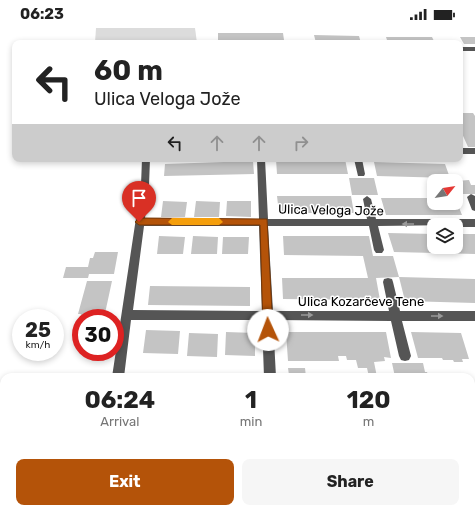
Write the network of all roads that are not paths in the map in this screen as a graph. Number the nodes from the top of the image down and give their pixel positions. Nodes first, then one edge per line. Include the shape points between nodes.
1 (463, 49) edge
2 (475, 49) edge
3 (463, 151) edge
4 (475, 151) edge
5 (146, 162) edge
6 (261, 162) edge
7 (359, 162) edge
8 (361, 174) dead end
9 (471, 197) dead end
10 (368, 199) dead end
11 (475, 208) edge
12 (139, 222) junction
13 (264, 222) junction
14 (475, 223) edge
15 (373, 224) junction
16 (379, 250) dead end
17 (388, 282) dead end
18 (126, 315) junction
19 (268, 315) junction
20 (396, 315) junction
21 (475, 316) edge
22 (405, 356) dead end
23 (119, 373) edge
24 (270, 373) edge

1 - 2 street
3 - 4 street
5 - 12 street
6 - 13 street
7 - 8 street
9 - 11 street
10 - 15 street
12 - 13 street, Ulica Veloga Jože
12 - 18 street
13 - 15 street, Ulica Veloga Jože
13 - 19 street
14 -> 15 street, Ulica Veloga Jože
15 - 16 street
17 - 20 street
18 - 19 street, Ulica Kozarčeve Tene
18 - 23 street
19 -> 20 street, Ulica Kozarčeve Tene
19 - 24 street
20 -> 21 street, Ulica Kozarčeve Tene
20 - 22 street

